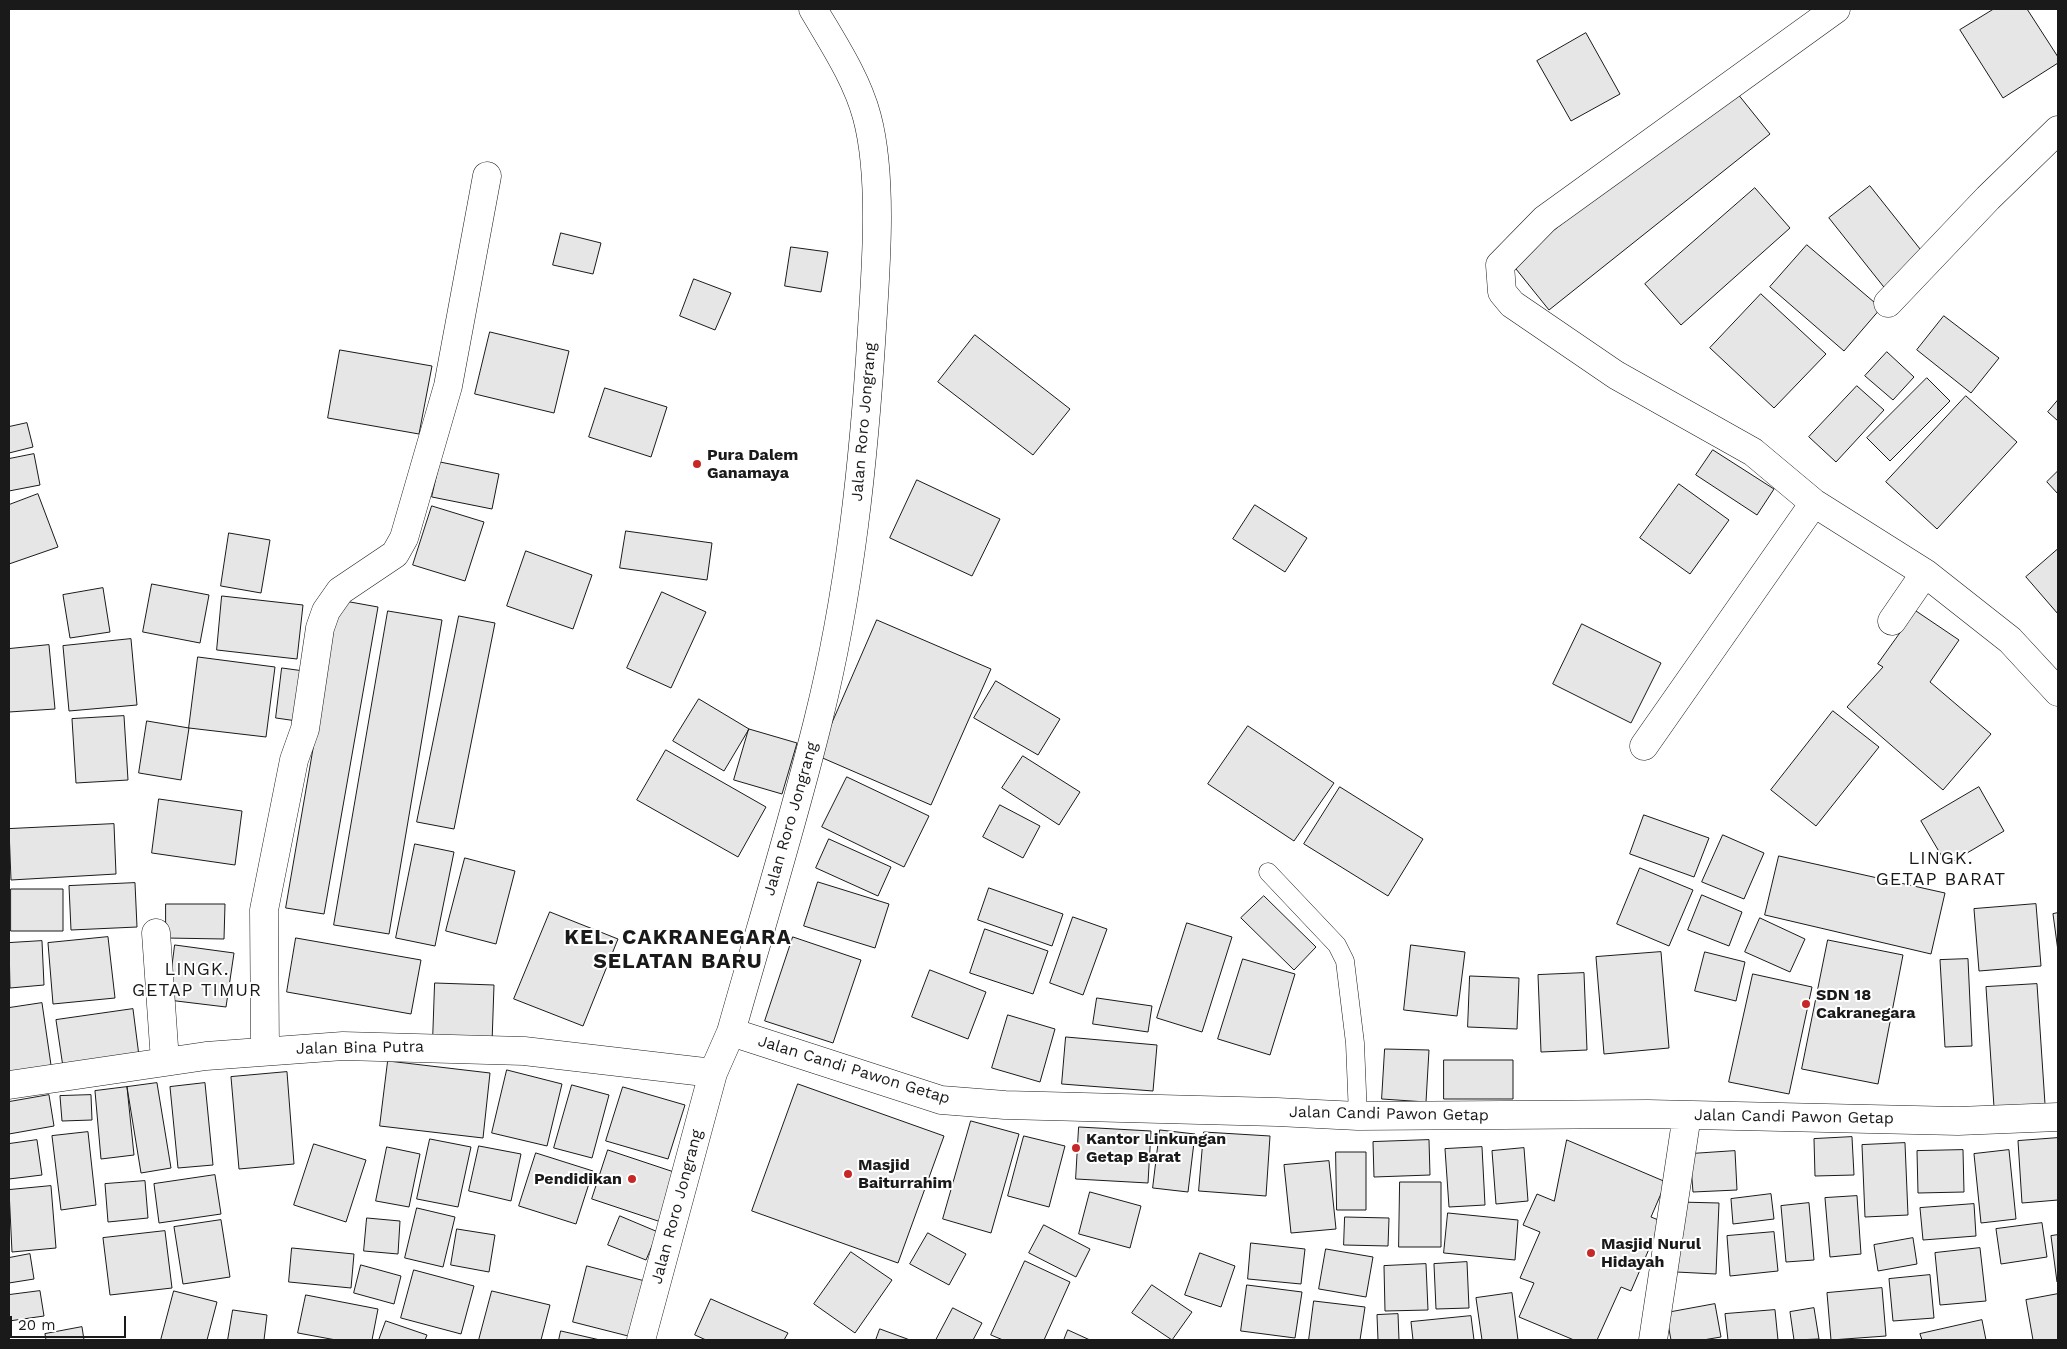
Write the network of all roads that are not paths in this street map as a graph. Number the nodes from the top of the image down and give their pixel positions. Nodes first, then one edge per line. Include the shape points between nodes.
1 (812, 9) edge
2 (1836, 9) edge
3 (2058, 130) edge
4 (487, 176) dead end
5 (1888, 303) dead end
6 (1814, 503) junction
7 (1925, 573) junction
8 (1892, 621) dead end
9 (2058, 692) edge
10 (1644, 746) dead end
11 (1268, 872) dead end
12 (156, 933) dead end
13 (731, 1032) junction
14 (265, 1050) junction
15 (165, 1062) junction
16 (713, 1072) junction
17 (9, 1085) edge
18 (1687, 1115) junction
19 (1358, 1116) junction
20 (2058, 1117) edge
21 (641, 1340) edge
22 (1653, 1340) edge

1 - 13 street, Jalan Roro Jongrang via 861,98 868,119 876,200 868,393 854,530 827,679 795,807
2 - 6 street via 1545,219 1500,265 1502,292 1512,304 1616,375 1753,452
3 - 5 street
4 - 14 street via 448,386 404,538 395,554 340,590 326,611 320,628 305,729 294,760 264,910
6 - 7 street
6 - 10 street
7 - 8 street
7 - 9 street via 2010,640
11 - 19 lane via 1337,945 1345,961 1355,1043
12 - 15 street
13 - 16 street, Jalan Roro Jongrang
13 - 19 street, Jalan Candi Pawon Getap via 941,1100 1005,1105
14 - 15 street, Jalan Bina Putra
14 - 16 street, Jalan Bina Putra via 343,1046 524,1051
15 - 17 street, Jalan Bina Putra
16 - 21 street, Jalan Roro Jongrang
18 - 19 street, Jalan Candi Pawon Getap
18 - 20 street, Jalan Candi Pawon Getap via 1958,1121
18 - 22 street

